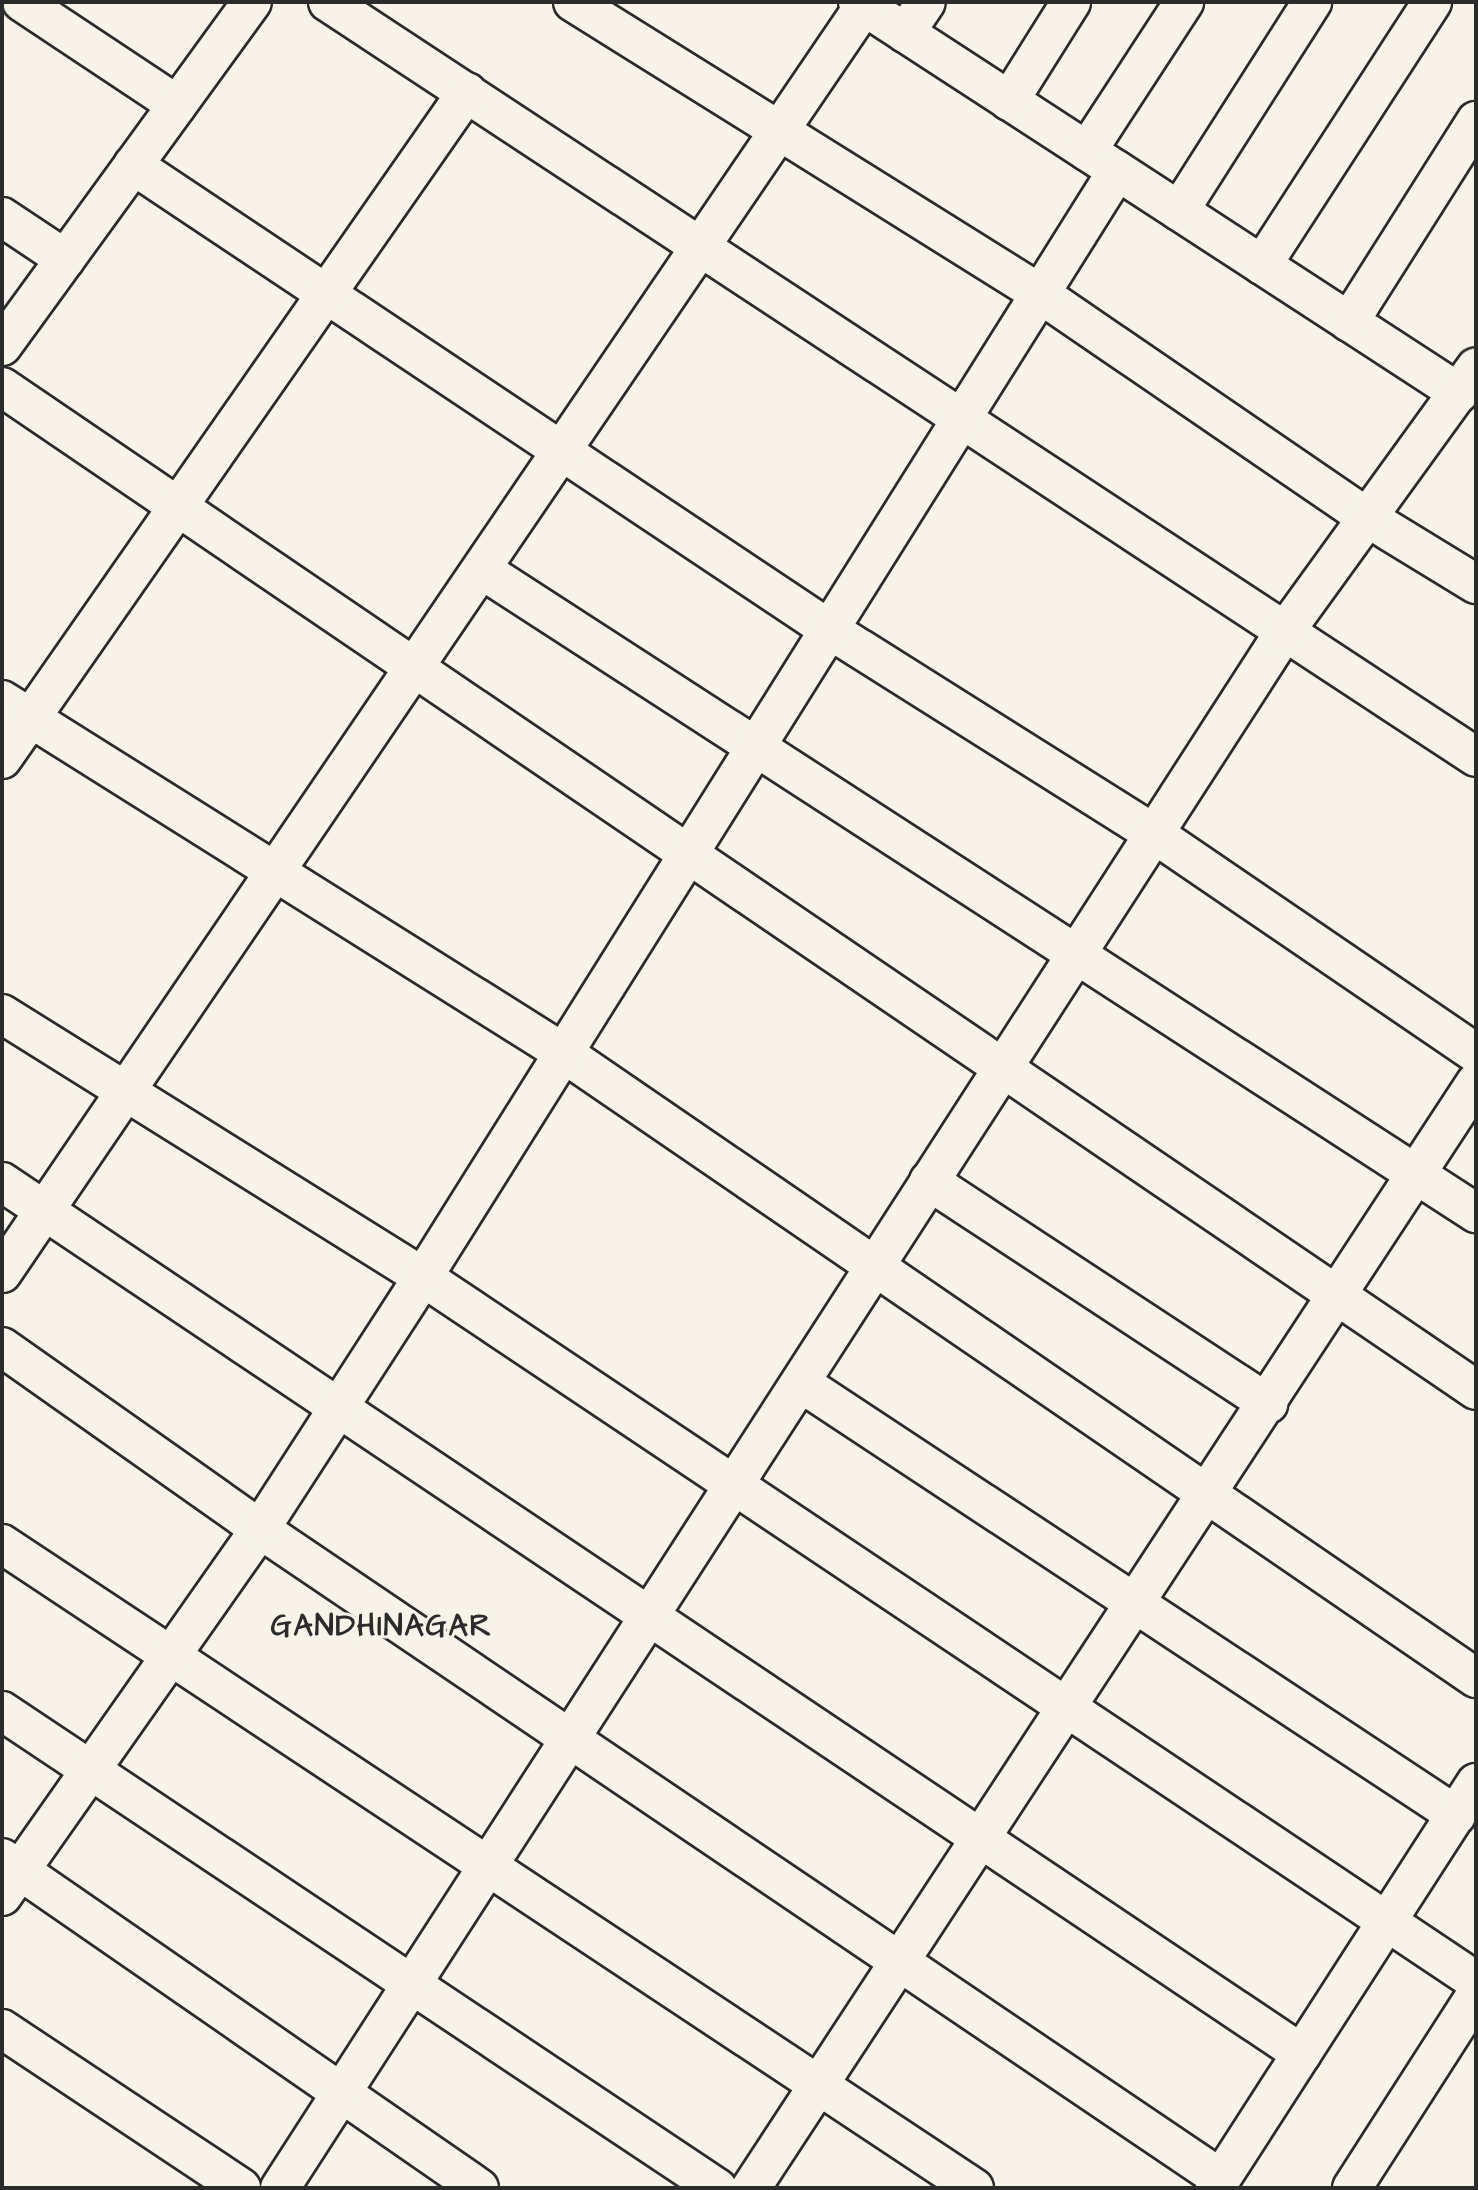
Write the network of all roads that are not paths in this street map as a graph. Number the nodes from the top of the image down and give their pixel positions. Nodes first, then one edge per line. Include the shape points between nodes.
1 (22, 2) edge
2 (253, 2) edge
3 (328, 2) edge
4 (573, 2) edge
5 (926, 2) edge
6 (1071, 2) edge
7 (1184, 2) edge
8 (1312, 2) edge
9 (1432, 2) edge
10 (861, 4) edge
11 (905, 33) junction
12 (467, 92) junction
13 (1009, 101) junction
14 (177, 105) junction
15 (1476, 121) edge
16 (780, 134) junction
17 (1102, 161) junction
18 (133, 165) junction
19 (1179, 211) junction
20 (2, 217) edge
21 (705, 248) junction
22 (65, 259) junction
23 (1262, 265) junction
24 (1039, 293) junction
25 (325, 294) junction
26 (1349, 322) junction
27 (2, 346) edge
28 (1468, 380) edge
29 (2, 387) edge
30 (960, 415) junction
31 (564, 454) junction
32 (179, 503) junction
33 (1368, 518) junction
34 (484, 571) junction
35 (1476, 584) edge
36 (827, 628) junction
37 (1283, 634) junction
38 (418, 668) junction
39 (15, 710) edge
40 (754, 746) junction
41 (1476, 757) edge
42 (2, 759) edge
43 (1153, 833) junction
44 (687, 853) junction
45 (280, 870) junction
46 (1077, 951) junction
47 (2, 1014) edge
48 (562, 1052) junction
49 (1476, 1053) edge
50 (1001, 1069) junction
51 (1476, 1082) edge
52 (124, 1093) junction
53 (1416, 1177) junction
54 (929, 1181) junction
55 (2, 1182) edge
56 (45, 1209) junction
57 (1476, 1213) edge
58 (873, 1268) junction
59 (2, 1273) edge
60 (423, 1277) junction
61 (1337, 1300) junction
62 (2, 1347) edge
63 (801, 1383) junction
64 (1476, 1390) edge
65 (1268, 1404) junction
66 (339, 1406) junction
67 (732, 1486) junction
68 (1209, 1492) junction
69 (260, 1529) junction
70 (2, 1545) edge
71 (1137, 1600) junction
72 (648, 1617) junction
73 (169, 1658) junction
74 (1476, 1678) edge
75 (1064, 1709) junction
76 (2, 1711) edge
77 (572, 1737) junction
78 (90, 1770) junction
79 (1476, 1783) edge
80 (1456, 1815) junction
81 (978, 1837) junction
82 (489, 1864) junction
83 (8, 1875) edge
84 (1387, 1922) junction
85 (897, 1959) junction
86 (1476, 1981) edge
87 (412, 1984) junction
88 (1476, 1995) edge
89 (2, 2029) edge
90 (1302, 2054) junction
91 (818, 2083) junction
92 (341, 2093) junction
93 (1218, 2184) edge
94 (241, 2188) edge
95 (280, 2188) edge
96 (479, 2188) edge
97 (718, 2188) edge
98 (751, 2188) edge
99 (974, 2188) edge
100 (1352, 2188) edge

1 - 14 street
2 - 14 street
3 - 12 street
4 - 16 street
5 - 11 street
6 - 13 street
7 - 17 street
8 - 19 street
9 - 23 street
10 - 11 street
10 - 16 street
11 - 13 street
12 - 21 street
12 - 25 street
13 - 17 street
14 - 18 street
15 - 26 street
16 - 21 street
16 - 24 street
17 - 19 street
17 - 24 street
18 - 22 street
18 - 25 street
19 - 23 street
20 - 22 street
21 - 30 street
21 - 31 street
22 - 27 street
23 - 26 street
24 - 30 street
24 - 33 street
25 - 31 street
25 - 32 street
26 - 28 street
28 - 33 street
29 - 32 street
30 - 36 street
30 - 37 street
31 - 34 street
31 - 36 street
32 - 38 street
32 - 39 street
33 - 35 street
33 - 37 street
34 - 38 street
34 - 40 street
36 - 40 street
36 - 43 street
37 - 41 street
37 - 43 street
38 - 44 street
38 - 45 street
39 - 42 street
39 - 45 street
40 - 44 street
40 - 46 street
43 - 46 street
43 - 49 street
44 - 48 street
44 - 50 street
45 - 48 street
45 - 52 street
46 - 50 street
46 - 53 street
47 - 52 street
48 - 58 street
48 - 60 street
50 - 54 street
50 - 61 street
51 - 53 street
52 - 56 street
52 - 60 street
53 - 57 street
53 - 61 street
54 - 58 street
54 - 65 street
55 - 56 street
56 - 59 street
56 - 66 street
58 - 63 street
58 - 68 street
60 - 66 street
60 - 67 street
61 - 64 street
61 - 65 street
62 - 69 street
63 - 67 street
63 - 71 street
65 - 68 street
66 - 69 street
66 - 72 street
67 - 72 street
67 - 75 street
68 - 71 street
68 - 74 street
69 - 73 street
69 - 77 street
70 - 73 street
71 - 75 street
71 - 80 street
72 - 77 street
72 - 81 street
73 - 78 street
73 - 82 street
75 - 81 street
75 - 84 street
76 - 78 street
77 - 82 street
77 - 85 street
78 - 83 street
78 - 87 street
79 - 80 street
80 - 84 street
81 - 85 street
81 - 90 street
82 - 87 street
82 - 91 street
83 - 92 street
84 - 86 street
84 - 90 street
85 - 91 street
85 - 93 street
87 - 92 street
87 - 97 street
88 - 100 street
89 - 94 street
90 - 93 street
91 - 98 street
91 - 99 street
92 - 95 street
92 - 96 street

